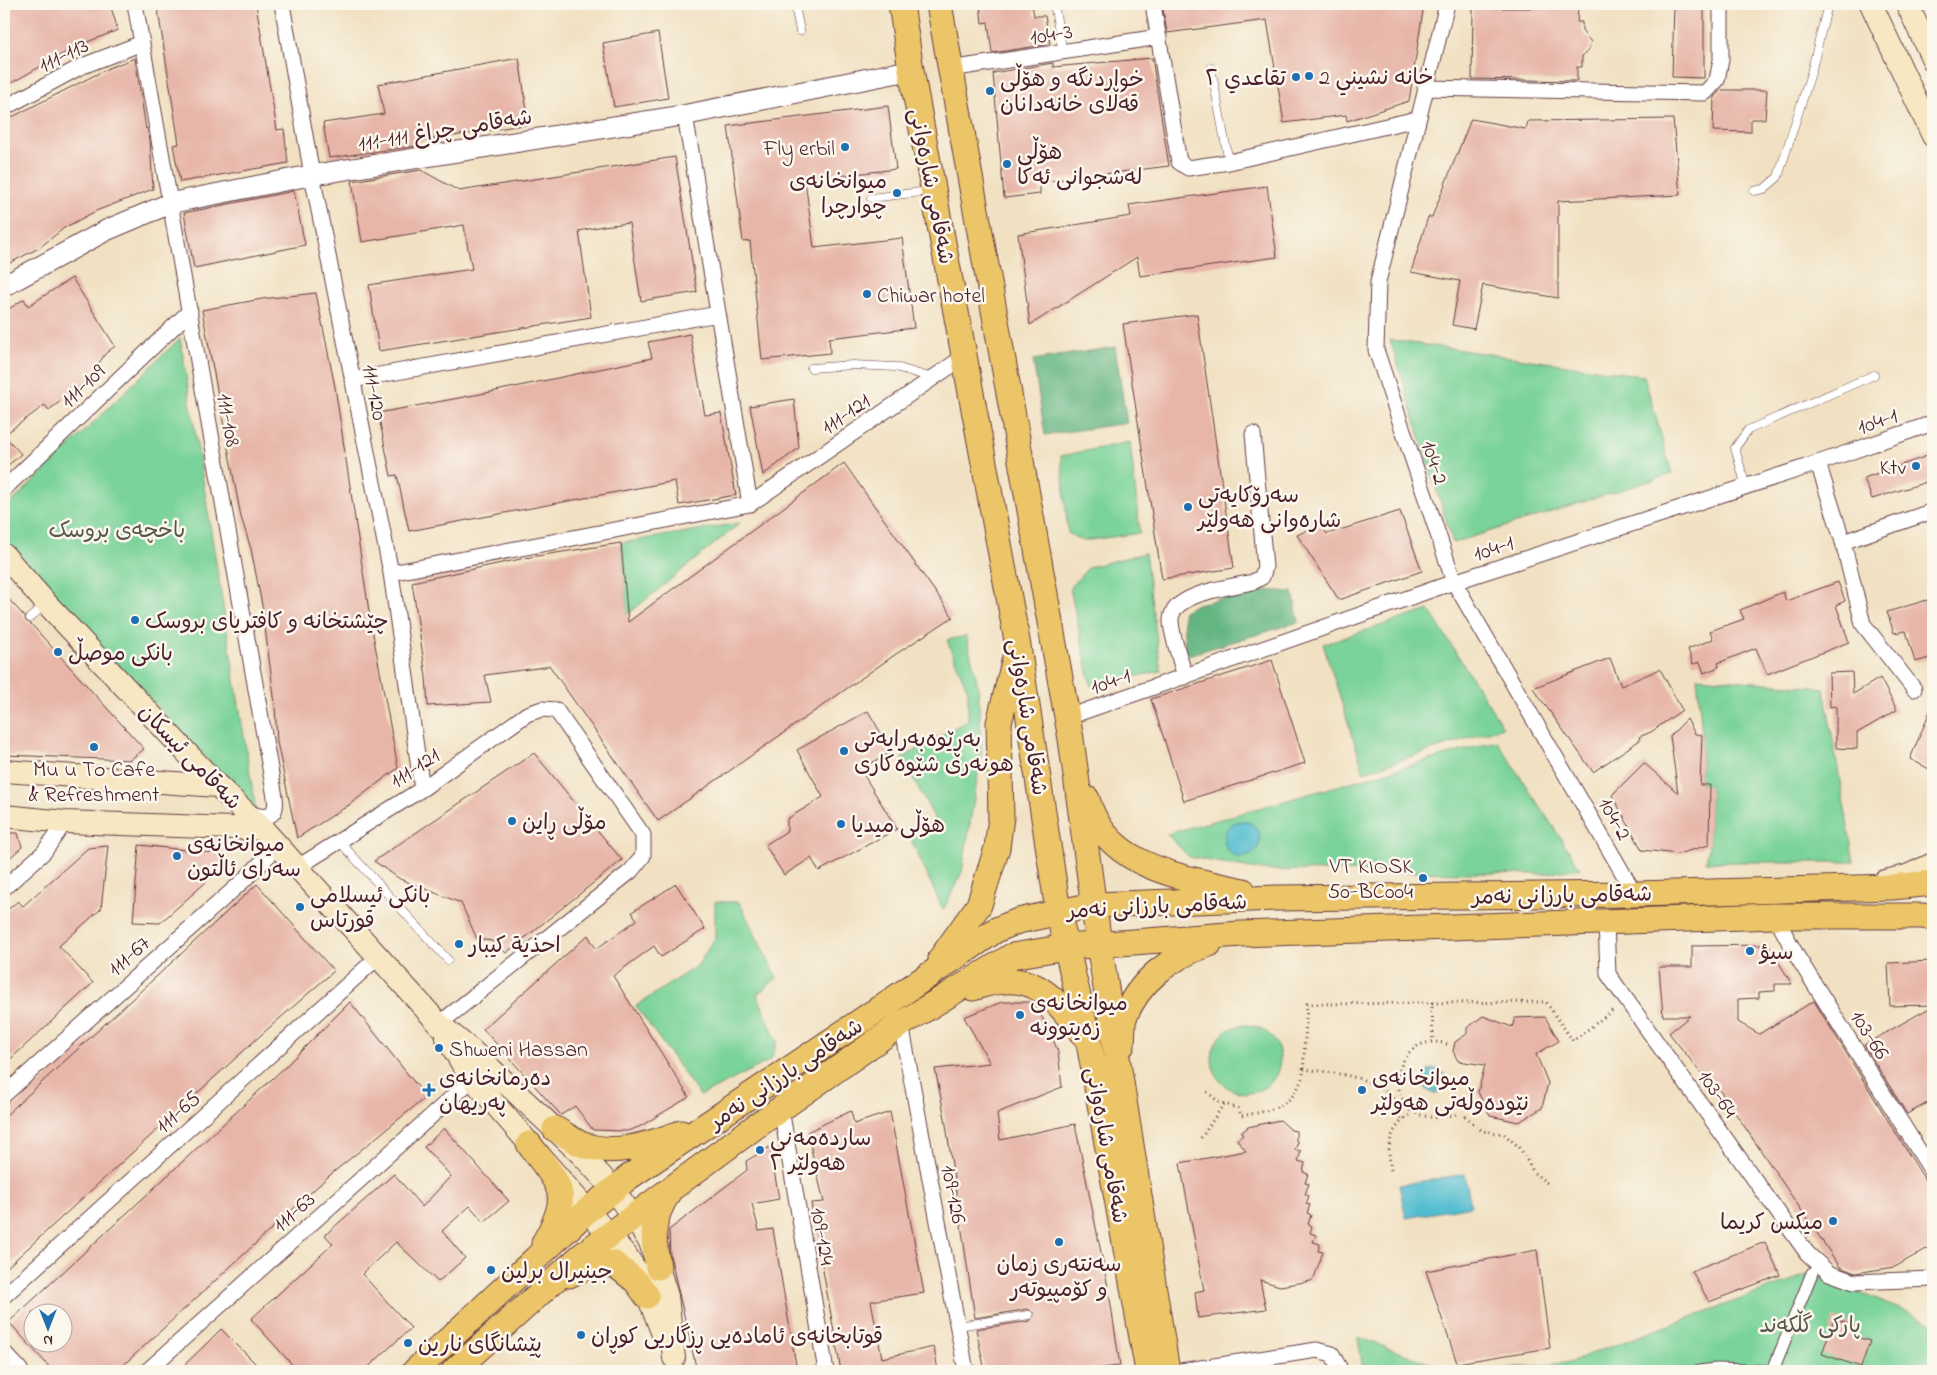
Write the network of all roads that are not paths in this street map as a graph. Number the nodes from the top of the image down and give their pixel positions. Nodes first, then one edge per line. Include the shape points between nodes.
1 (136, 4) edge
2 (282, 4) edge
3 (800, 4) edge
4 (901, 4) edge
5 (939, 4) edge
6 (1054, 4) edge
7 (1153, 4) edge
8 (1447, 4) edge
9 (1721, 4) edge
10 (1828, 4) edge
11 (1871, 4) edge
12 (1907, 4) edge
13 (800, 32) dead end
14 (1159, 37) junction
15 (142, 43) junction
16 (1063, 52) junction
17 (1933, 60) edge
18 (1212, 68) dead end
19 (950, 69) junction
20 (911, 70) junction
21 (1425, 88) junction
22 (4, 108) edge
23 (685, 115) junction
24 (1417, 119) junction
25 (1933, 134) edge
26 (1229, 162) junction
27 (312, 174) junction
28 (933, 191) junction
29 (1754, 191) dead end
30 (871, 198) dead end
31 (171, 203) junction
32 (4, 286) edge
33 (190, 311) junction
34 (718, 314) junction
35 (965, 356) junction
36 (811, 368) dead end
37 (1874, 375) dead end
38 (932, 378) junction
39 (352, 380) junction
40 (1933, 423) edge
41 (1253, 434) dead end
42 (1818, 463) junction
43 (1746, 486) junction
44 (4, 489) edge
45 (750, 504) junction
46 (1933, 511) edge
47 (1843, 542) junction
48 (4, 555) edge
49 (390, 573) junction
50 (1454, 582) junction
51 (1018, 646) junction
52 (1185, 677) junction
53 (1914, 689) dead end
54 (1069, 728) junction
55 (4, 771) edge
56 (218, 786) junction
57 (422, 789) junction
58 (245, 811) junction
59 (4, 816) edge
60 (65, 822) junction
61 (263, 829) junction
62 (340, 841) junction
63 (278, 846) junction
64 (1933, 864) edge
65 (298, 868) junction
66 (1933, 883) edge
67 (1845, 887) junction
68 (4, 888) edge
69 (1635, 894) junction
70 (1277, 898) junction
71 (1094, 905) junction
72 (1058, 911) junction
73 (1828, 915) junction
74 (1775, 916) junction
75 (1933, 918) edge
76 (1606, 923) junction
77 (1241, 934) junction
78 (1933, 934) edge
79 (1099, 944) junction
80 (1066, 947) junction
81 (378, 957) junction
82 (448, 960) dead end
83 (921, 982) junction
84 (940, 1000) junction
85 (439, 1024) junction
86 (901, 1024) junction
87 (1089, 1042) junction
88 (1121, 1078) junction
89 (468, 1083) dead end
90 (4, 1095) edge
91 (781, 1109) junction
92 (716, 1120) junction
93 (555, 1129) junction
94 (529, 1144) junction
95 (1933, 1174) edge
96 (613, 1189) junction
97 (669, 1191) junction
98 (633, 1217) junction
99 (598, 1222) junction
100 (535, 1259) junction
101 (658, 1267) junction
102 (1812, 1273) dead end
103 (1933, 1279) edge
104 (4, 1296) edge
105 (536, 1296) junction
106 (647, 1296) junction
107 (1029, 1315) dead end
108 (958, 1326) junction
109 (4, 1356) edge
110 (676, 1365) edge
111 (18, 1371) edge
112 (147, 1371) edge
113 (414, 1371) edge
114 (454, 1371) edge
115 (826, 1371) edge
116 (966, 1371) edge
117 (1148, 1371) edge
118 (1167, 1371) edge
119 (1181, 1371) edge
120 (1341, 1371) edge
121 (1699, 1371) edge
122 (1775, 1371) edge

1 - 15 street, 111-108
2 - 27 street, 111-120
3 - 13 lane via 796,11
4 - 20 main road, شەقامی شارەوانی
5 - 19 main road, شەقامی شارەوانی
6 - 16 lane
7 - 14 street
8 - 21 street, 104-2
9 - 21 street via 1721,60 1717,80 1705,93
10 - 29 lane via 1812,73 1778,177 1764,189
11 - 25 main road
12 - 17 main road
14 - 16 street, 104-3
14 - 26 street via 1178,162 1188,168
15 - 22 street, 111-113 via 80,68
15 - 31 street, 111-108
16 - 19 street, 104-3
18 - 26 lane
19 - 54 main road, شەقامی شارەوانی
20 - 23 street, شەقامی چراغ 111-111
20 - 28 main road, شەقامی شارەوانی
21 - 24 street, 104-2
23 - 27 street, شەقامی چراغ 111-111
23 - 34 street
24 - 26 street
24 - 50 street, 104-2 via 1378,282 1376,350
27 - 31 street, شەقامی چراغ 111-111
27 - 39 street, 111-120
28 - 30 lane
28 - 35 main road, شەقامی شارەوانی
31 - 32 street, شەقامی چراغ 111-111 via 107,230
31 - 33 street, 111-108
33 - 44 street, 111-109
33 - 58 street, 111-108 via 276,806 271,814 262,817
34 - 39 street
34 - 45 street
35 - 38 street, 111-121
35 - 51 main road, شەقامی شارەوانی
36 - 38 lane via 896,367
37 - 43 lane via 1748,430 1735,448
38 - 45 street, 111-121
39 - 49 street, 111-120
40 - 42 street, 104-1
41 - 52 street via 1265,567 1262,577 1253,582 1189,598 1178,604 1171,619
42 - 43 street, 104-1
42 - 47 street
43 - 50 street, 104-1
45 - 49 street
46 - 47 street
47 - 53 street via 1863,624
48 - 56 main road, شەقامی ئیسکان via 38,610
49 - 57 street, 111-120
50 - 52 street, 104-1
50 - 69 street, 104-2
51 - 72 main road, شەقامی شارەوانی
51 - 83 main road via 999,723 1001,817 989,879 969,923
52 - 54 street, 104-1
54 - 70 main road via 1091,814 1122,850 1138,862 1164,872
54 - 71 main road, شەقامی شارەوانی
55 - 56 main road
56 - 58 main road, شەقامی ئیسکان
57 - 62 street, 111-121
57 - 85 street, 111-121 via 528,714 542,709 556,710 643,835 643,856 631,871
58 - 61 main road, شەقامی ئیسکان
59 - 60 main road
60 - 61 main road
60 - 68 street via 44,852
61 - 63 main road, شەقامی ئیسکان
62 - 65 street, 111-121
62 - 82 lane
63 - 65 main road, شەقامی ئیسکان
63 - 90 street, 111-67
64 - 67 main road via 1890,881
65 - 81 main road, شەقامی ئیسکان
66 - 67 main road, شەقامی بارزانی نەمر
67 - 69 main road, شەقامی بارزانی نەمر
69 - 70 main road, شەقامی بارزانی نەمر
70 - 71 main road, شەقامی بارزانی نەمر
71 - 72 main road, شەقامی بارزانی نەمر
71 - 79 main road, شەقامی شارەوانی
72 - 80 main road, شەقامی شارەوانی
72 - 83 main road, شەقامی بارزانی نەمر via 1018,920 996,930
73 - 74 main road, شەقامی بارزانی نەمر
73 - 75 main road, شەقامی بارزانی نەمر
73 - 78 main road
74 - 76 main road, شەقامی بارزانی نەمر
74 - 95 street, 103-66
76 - 77 main road, شەقامی بارزانی نەمر
76 - 103 street, 103-64 via 1608,974 1807,1253 1829,1274 1854,1282
77 - 79 main road, شەقامی بارزانی نەمر
77 - 88 main road via 1187,951 1148,980 1133,999 1124,1019
79 - 80 main road, شەقامی بارزانی نەمر
79 - 88 main road, شەقامی شارەوانی
80 - 84 main road, شەقامی بارزانی نەمر via 1012,956
80 - 87 main road, شەقامی شارەوانی
81 - 85 main road, شەقامی ئیسکان
81 - 104 street, 111-65
83 - 92 main road, شەقامی بارزانی نەمر
84 - 86 main road, شەقامی بارزانی نەمر
84 - 87 main road via 1004,980 1026,981 1047,994
85 - 93 main road, شەقامی ئیسکان
85 - 94 main road, شەقامی ئیسکان via 467,1072
86 - 91 main road, شەقامی بارزانی نەمر
86 - 108 street, 109-126
87 - 117 main road, شەقامی شارەوانی
88 - 118 main road, شەقامی شارەوانی
89 - 112 street, 111-63
91 - 97 main road, شەقامی بارزانی نەمر
91 - 115 street, 109-124
92 - 93 main road via 635,1148 604,1150 579,1143
92 - 96 main road, شەقامی بارزانی نەمر
93 - 96 main road, شەقامی ئیسکان
94 - 99 main road, شەقامی ئیسکان
94 - 100 main road via 555,1178 562,1197 554,1226
96 - 98 main road, شەقامی ئیسکان
96 - 99 main road, شەقامی بارزانی نەمر
97 - 98 main road, شەقامی بارزانی نەمر
97 - 101 main road via 654,1221 653,1242
98 - 99 main road, شەقامی بارزانی نەمر
98 - 101 main road, شەقامی ئیسکان via 650,1242
99 - 100 main road, شەقامی بارزانی نەمر
99 - 105 main road, شەقامی بارزانی نەمر via 581,1256
99 - 106 main road, شەقامی ئیسکان via 626,1254 641,1278
100 - 113 main road, شەقامی بارزانی نەمر
101 - 110 main road, شەقامی ئیسکان via 667,1296
102 - 122 street
105 - 106 main road via 567,1276 600,1263 612,1263 624,1270
105 - 114 main road, شەقامی بارزانی نەمر
106 - 110 main road, شەقامی ئیسکان
107 - 108 lane
108 - 116 street, 109-126
109 - 111 street
119 - 120 street via 1317,1350 1332,1354
121 - 122 street

